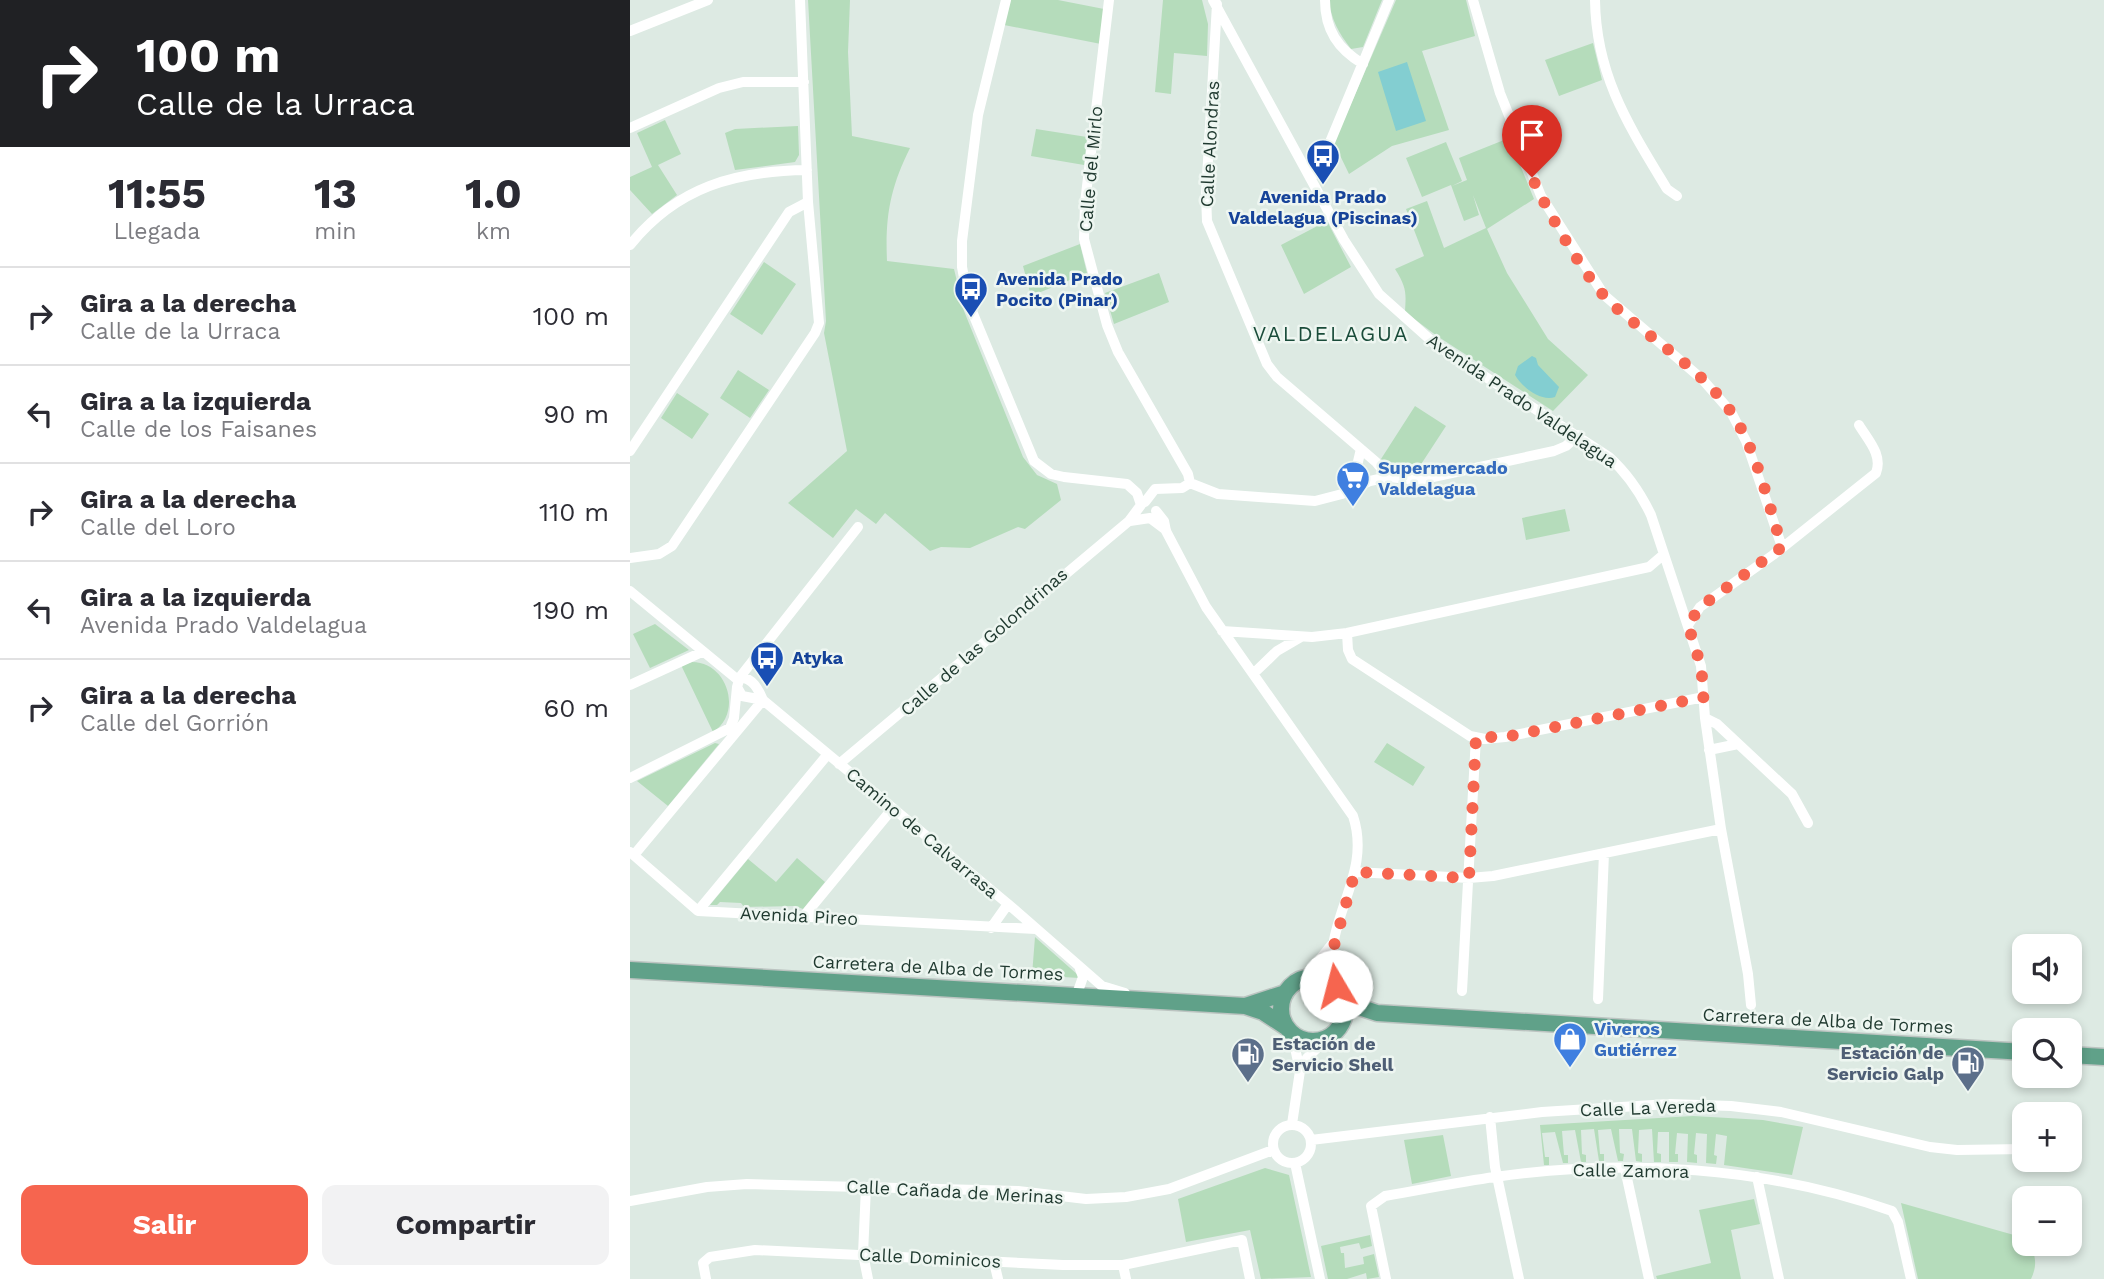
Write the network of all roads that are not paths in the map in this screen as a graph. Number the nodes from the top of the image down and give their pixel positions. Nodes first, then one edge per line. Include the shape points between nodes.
1 (708, 0) edge
2 (800, 0) edge
3 (1006, 0) edge
4 (1109, 0) edge
5 (1325, 0) edge
6 (1389, 0) edge
7 (1473, 0) edge
8 (1595, 0) edge
9 (1216, 2) edge
10 (630, 31) edge
11 (1234, 34) junction
12 (1215, 37) junction
13 (1363, 64) junction
14 (804, 82) junction
15 (630, 128) edge
16 (1324, 155) junction
17 (1304, 166) junction
18 (807, 170) junction
19 (1310, 178) junction
20 (1677, 196) dead end
21 (808, 202) junction
22 (630, 245) edge
23 (1859, 425) dead end
24 (1578, 435) junction
25 (1361, 449) junction
26 (630, 451) edge
27 (1388, 477) junction
28 (1190, 483) junction
29 (1351, 491) junction
30 (1147, 510) junction
31 (858, 527) dead end
32 (1782, 547) junction
33 (1663, 555) junction
34 (630, 558) edge
35 (1649, 567) junction
36 (1673, 579) junction
37 (630, 591) edge
38 (1680, 600) junction
39 (1700, 607) junction
40 (1688, 625) junction
41 (1223, 631) junction
42 (1347, 633) junction
43 (1276, 634) junction
44 (1301, 637) junction
45 (1280, 649) junction
46 (702, 652) junction
47 (1253, 674) junction
48 (738, 681) junction
49 (630, 685) edge
50 (759, 697) junction
51 (1704, 697) junction
52 (1705, 718) junction
53 (732, 730) junction
54 (1476, 737) junction
55 (1738, 744) junction
56 (1709, 750) junction
57 (828, 754) junction
58 (839, 765) junction
59 (630, 778) edge
60 (892, 808) junction
61 (1808, 823) dead end
62 (1721, 828) junction
63 (632, 853) edge
64 (1604, 853) junction
65 (1355, 872) junction
66 (1469, 878) junction
67 (1008, 904) junction
68 (698, 911) junction
69 (804, 916) junction
70 (990, 928) junction
71 (1036, 929) junction
72 (1332, 944) junction
73 (1080, 968) junction
74 (630, 970) edge
75 (1304, 978) junction
76 (1339, 991) junction
77 (1462, 991) dead end
78 (1285, 993) junction
79 (1077, 994) junction
80 (1145, 999) junction
81 (1598, 999) dead end
82 (1751, 1005) dead end
83 (1244, 1006) junction
84 (1377, 1013) junction
85 (1341, 1025) junction
86 (1289, 1030) junction
87 (1327, 1038) junction
88 (2012, 1051) edge
89 (2082, 1056) edge
90 (2104, 1057) edge
91 (1300, 1071) junction
92 (1490, 1117) junction
93 (1293, 1124) junction
94 (1311, 1140) junction
95 (2012, 1149) edge
96 (1273, 1150) junction
97 (1295, 1163) junction
98 (1625, 1169) junction
99 (1497, 1177) junction
100 (1757, 1177) junction
101 (866, 1187) junction
102 (630, 1201) edge
103 (863, 1254) junction
104 (995, 1262) junction
105 (1123, 1265) junction
106 (706, 1279) edge
107 (868, 1279) edge
108 (998, 1279) edge
109 (1126, 1279) edge
110 (1250, 1279) edge
111 (1320, 1279) edge
112 (1386, 1279) edge
113 (1519, 1279) edge
114 (1649, 1279) edge
115 (1779, 1279) edge
116 (1911, 1279) edge

1 - 10 street
2 - 14 street
3 - 30 street via 973,150 962,241 968,304 1034,461 1051,474 1127,484
4 - 28 street, Calle del Mirlo via 1084,239 1113,340
5 - 13 street via 1333,36 1348,55
6 - 13 street
7 - 32 street via 1500,93 1541,196 1604,295 1703,380 1731,412 1755,465
8 - 20 street via 1595,30 1622,115 1667,189
9 - 11 street, Avenida Prado Valdelagua
9 - 12 street, Calle Alondras
11 - 12 street
11 - 17 street, Avenida Prado Valdelagua
12 - 25 street, Calle Alondras via 1207,221 1267,364
13 - 16 street
14 - 15 street via 743,82 719,88
14 - 18 street
16 - 17 street
16 - 19 street
17 - 19 street, Avenida Prado Valdelagua
18 - 21 street
18 - 22 street via 742,175 710,185 660,214
19 - 24 street, Avenida Prado Valdelagua via 1362,270 1391,307 1435,344
21 - 26 street via 789,212
21 - 34 street via 818,323 815,333 672,546 659,554
23 - 32 street via 1878,456 1876,473
24 - 27 street via 1566,446 1539,454 1419,480
24 - 33 street, Avenida Prado Valdelagua via 1632,480 1651,515
25 - 27 street, Calle Alondras
25 - 29 street
27 - 29 street
28 - 29 street via 1218,494 1301,501
28 - 30 street, Calle de las Golondrinas via 1182,488 1156,489
30 - 41 street via 1164,521 1206,607
30 - 58 street, Calle de las Golondrinas
31 - 48 street
32 - 39 street
33 - 35 street
33 - 36 street, Avenida Prado Valdelagua
35 - 36 street
35 - 42 street
36 - 38 street, Avenida Prado Valdelagua
37 - 46 street
38 - 39 street
38 - 40 street, Avenida Prado Valdelagua
39 - 40 street
40 - 51 street, Avenida Prado Valdelagua via 1701,666
41 - 43 street
41 - 47 street
42 - 44 street
42 - 54 street via 1352,659
43 - 44 street
43 - 45 street
44 - 45 street
45 - 47 street
46 - 48 street
46 - 49 street
47 - 65 street via 1353,816 1358,838
48 - 50 street via 742,696
48 - 50 street via 747,678 756,685
48 - 53 street
50 - 53 street
50 - 57 street, Camino de Calvarrasa
51 - 52 street, Avenida Prado Valdelagua
51 - 54 street via 1505,737
52 - 55 street
52 - 56 street, Avenida Prado Valdelagua
53 - 59 street
53 - 63 street
54 - 66 street
55 - 56 street
55 - 61 street via 1792,794
56 - 62 street, Avenida Prado Valdelagua
57 - 58 street, Camino de Calvarrasa
57 - 68 street
58 - 60 street, Camino de Calvarrasa
60 - 67 street, Camino de Calvarrasa
60 - 69 street
62 - 64 street
62 - 82 street, Avenida Prado Valdelagua
63 - 68 street
64 - 66 street
64 - 81 street
65 - 66 street
65 - 72 street
66 - 77 street
67 - 70 street
67 - 71 street, Camino de Calvarrasa
68 - 69 street, Avenida Pireo
69 - 70 street, Avenida Pireo
70 - 71 street, Avenida Pireo
71 - 73 street, Camino de Calvarrasa
72 - 75 street
72 - 76 street via 1330,960
73 - 79 street via 1083,977
73 - 80 street, Camino de Calvarrasa via 1102,986
74 - 79 main road, Carretera de Alba de Tormes
75 - 76 main road via 1317,977
75 - 78 main road
76 - 84 main road, Carretera de Alba de Tormes via 1359,1007
76 - 85 main road via 1345,1005
78 - 83 main road, Carretera de Alba de Tormes
78 - 86 main road via 1282,1016
79 - 80 main road, Carretera de Alba de Tormes
80 - 83 main road, Carretera de Alba de Tormes
83 - 86 main road, Carretera de Alba de Tormes via 1263,1012
84 - 85 main road, Carretera de Alba de Tormes
84 - 88 main road, Carretera de Alba de Tormes
85 - 87 main road
86 - 87 main road via 1313,1041
86 - 91 street
87 - 91 street
89 - 90 main road
91 - 93 street
92 - 94 street, Calle La Vereda
92 - 95 street, Calle La Vereda via 1670,1104 1731,1106 1804,1116 1930,1147
92 - 99 street
93 - 94 street via 1304,1129
93 - 96 street via 1278,1130
94 - 97 street via 1308,1155
96 - 97 street via 1285,1162
96 - 101 street, Calle Cañada de Merinas via 1169,1189 1126,1197 1086,1199 1018,1191
97 - 111 street
98 - 99 street, Calle Zamora
98 - 100 street, Calle Zamora
98 - 114 street
99 - 112 street, Calle Zamora via 1385,1196 1371,1206
99 - 113 street
100 - 115 street
100 - 116 street, Calle Zamora via 1892,1211
101 - 102 street, Calle Cañada de Merinas via 747,1184
101 - 103 street
103 - 104 street, Calle Dominicos
103 - 106 street, Calle Dominicos via 755,1250 710,1257 703,1263
103 - 107 street
104 - 105 street, Calle Dominicos
104 - 108 street
105 - 109 street
105 - 110 street, Calle Dominicos via 1242,1240

